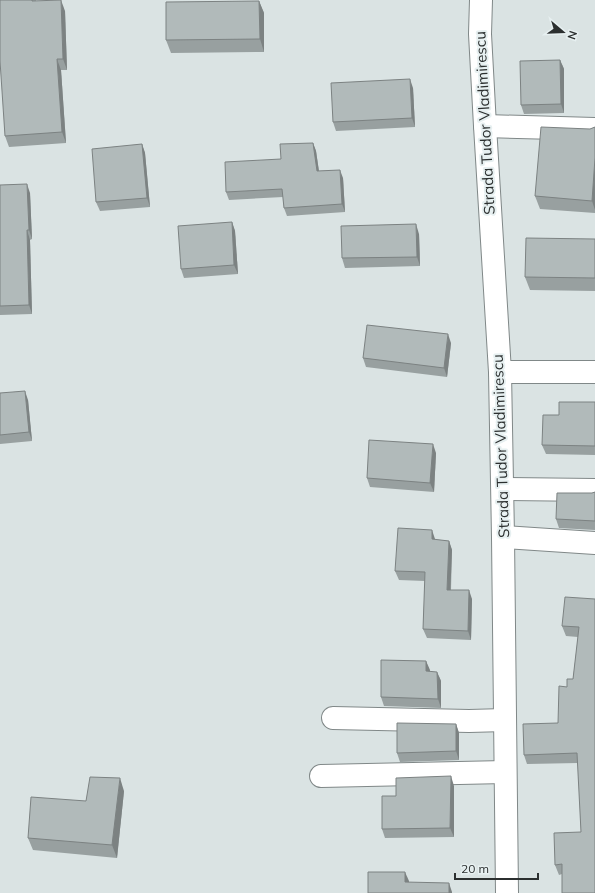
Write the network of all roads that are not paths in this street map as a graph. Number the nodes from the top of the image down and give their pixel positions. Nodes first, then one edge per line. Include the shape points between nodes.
1 (481, 0) edge
2 (485, 126) junction
3 (595, 129) edge
4 (500, 372) junction
5 (595, 372) edge
6 (503, 489) junction
7 (595, 490) edge
8 (503, 537) junction
9 (595, 543) edge
10 (333, 718) dead end
11 (505, 720) junction
12 (505, 772) junction
13 (321, 776) dead end
14 (507, 893) edge

1 - 2 street, Strada Tudor Vladimirescu via 480,34
2 - 3 street
2 - 4 street, Strada Tudor Vladimirescu
4 - 5 street
4 - 6 street, Strada Tudor Vladimirescu
6 - 7 street
6 - 8 street, Strada Tudor Vladimirescu
8 - 9 street
8 - 11 street, Strada Tudor Vladimirescu
10 - 11 street
11 - 12 street, Strada Tudor Vladimirescu
12 - 13 street
12 - 14 street, Strada Tudor Vladimirescu

